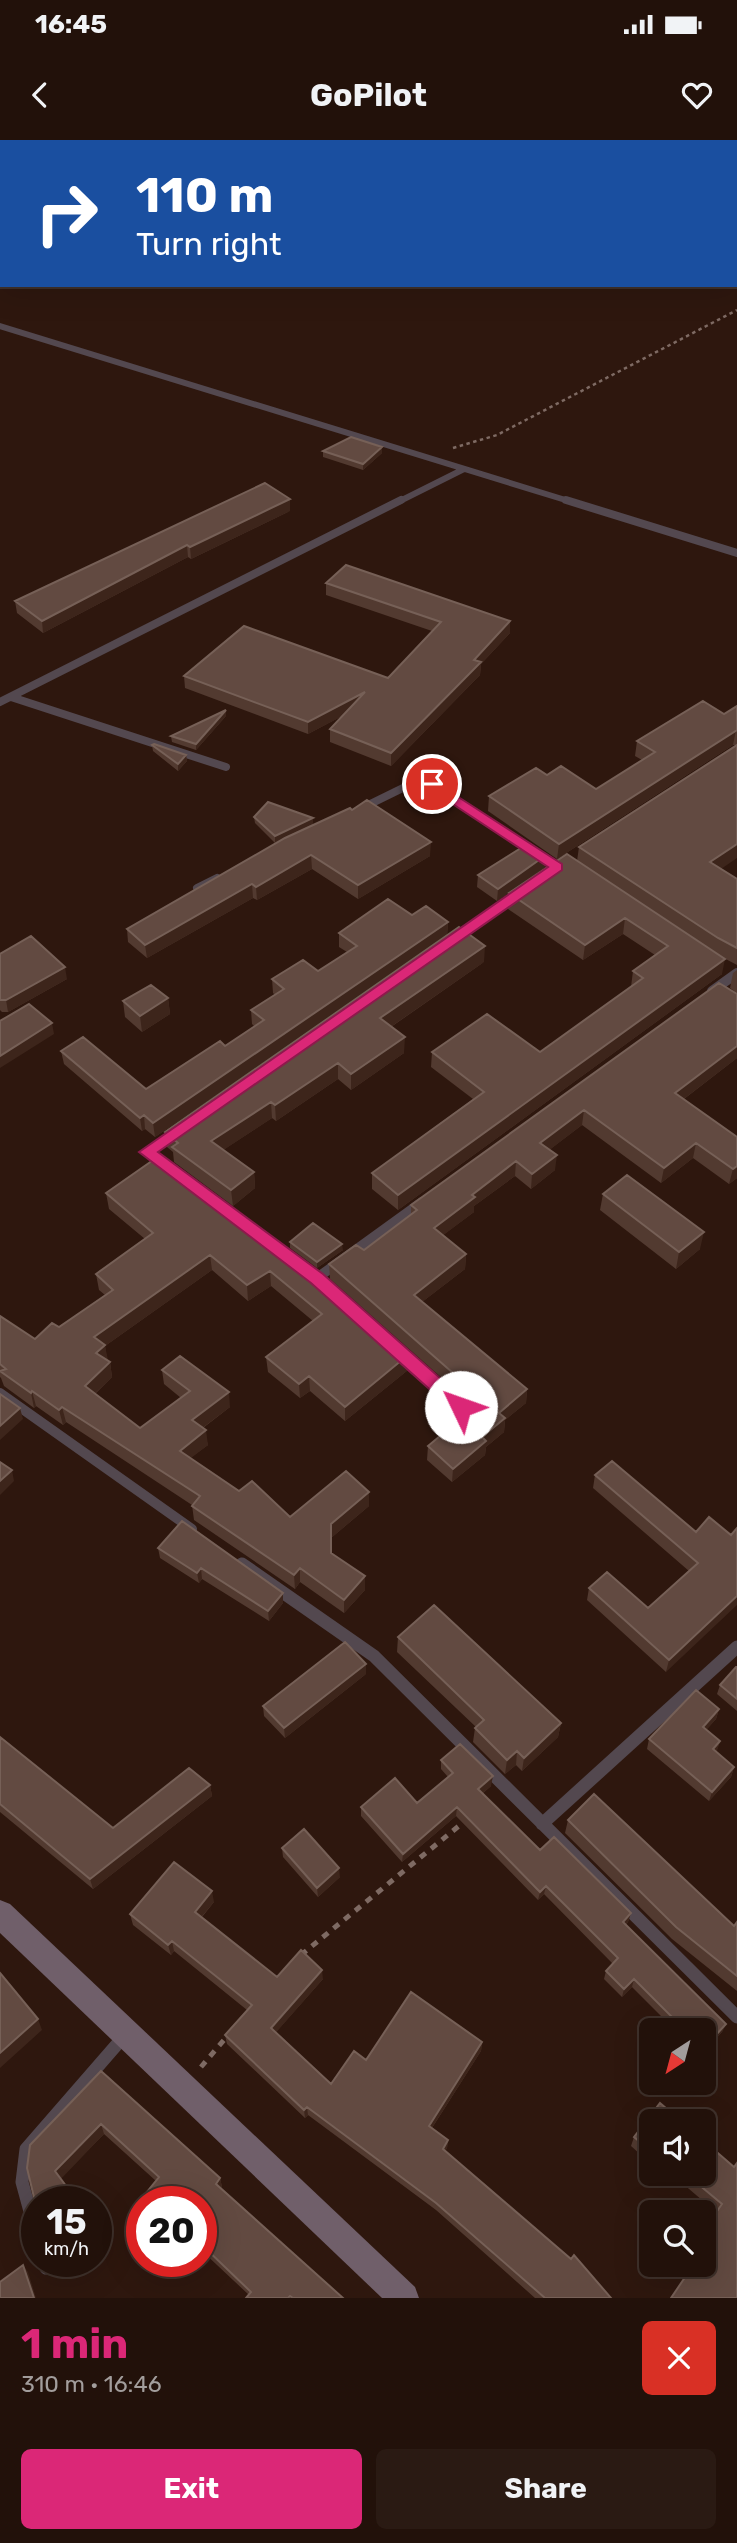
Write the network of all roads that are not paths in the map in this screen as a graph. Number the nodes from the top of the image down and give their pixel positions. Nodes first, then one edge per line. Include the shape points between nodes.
1 (0, 326) edge
2 (464, 469) junction
3 (737, 553) edge
4 (11, 697) junction
5 (0, 702) edge
6 (226, 767) dead end
7 (346, 815) edge
8 (546, 875) edge
9 (222, 876) edge
10 (534, 883) edge
11 (197, 888) edge
12 (443, 946) edge
13 (723, 967) edge
14 (736, 974) edge
15 (716, 988) junction
16 (727, 995) edge
17 (705, 996) edge
18 (181, 1129) edge
19 (179, 1176) edge
20 (200, 1192) edge
21 (428, 1198) edge
22 (317, 1278) junction
23 (327, 1287) edge
24 (389, 1343) edge
25 (0, 1393) edge
26 (461, 1407) dead end
27 (202, 1536) edge
28 (236, 1560) edge
29 (737, 1647) edge
30 (542, 1824) junction
31 (0, 1914) edge
32 (737, 2017) edge
33 (126, 2035) junction
34 (22, 2186) edge
35 (404, 2298) edge

1 - 2 lane
2 - 3 lane
2 - 4 lane
4 - 5 lane
4 - 6 lane
7 - 8 lane via 409,785 432,784 561,865
9 - 11 lane
10 - 12 lane
13 - 14 lane
14 - 15 lane
15 - 16 lane
15 - 17 lane
18 - 19 lane via 147,1152
20 - 22 lane
21 - 22 lane
22 - 23 lane
24 - 26 lane
25 - 27 lane
28 - 30 lane via 374,1656
29 - 30 lane
30 - 32 lane
31 - 33 street
33 - 34 lane via 26,2149 19,2164
33 - 35 street

